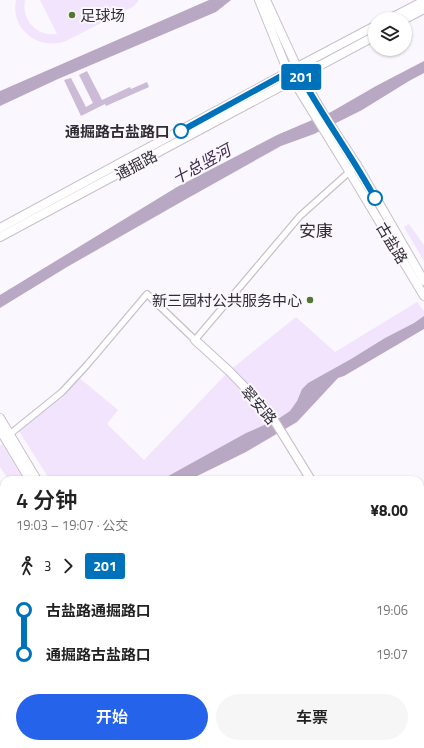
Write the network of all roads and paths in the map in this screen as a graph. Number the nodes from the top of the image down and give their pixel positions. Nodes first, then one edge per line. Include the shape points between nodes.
1 (259, 0) edge
2 (266, 0) edge
3 (424, 1) edge
4 (424, 9) edge
5 (403, 12) edge
6 (412, 15) edge
7 (368, 30) edge
8 (368, 40) edge
9 (296, 68) junction
10 (288, 72) junction
11 (301, 76) junction
12 (292, 80) junction
13 (357, 166) junction
14 (349, 171) junction
15 (0, 228) edge
16 (0, 237) edge
17 (424, 281) edge
18 (424, 296) edge
19 (195, 340) junction
20 (0, 418) edge
21 (0, 430) edge
22 (5, 438) edge
23 (28, 476) edge
24 (34, 476) edge
25 (308, 476) edge

1 - 10 main road, 古盐路
2 - 9 main road, 古盐路
3 - 5 main road
4 - 6 main road
7 - 9 main road
8 - 11 main road
9 - 10 main road, 通掘路
9 - 11 main road, 古盐路
10 - 12 main road, 古盐路
10 - 15 main road, 通掘路
11 - 12 main road, 通掘路
11 - 13 main road, 古盐路
12 - 14 main road, 古盐路
12 - 16 main road, 通掘路
13 - 14 street
13 - 17 main road, 古盐路
14 - 18 main road, 古盐路
14 - 19 street via 300,216
19 - 22 street via 147,294 62,392
19 - 25 main road, 翠安路 via 269,412
20 - 22 main road
21 - 22 main road
22 - 23 main road
22 - 24 main road

